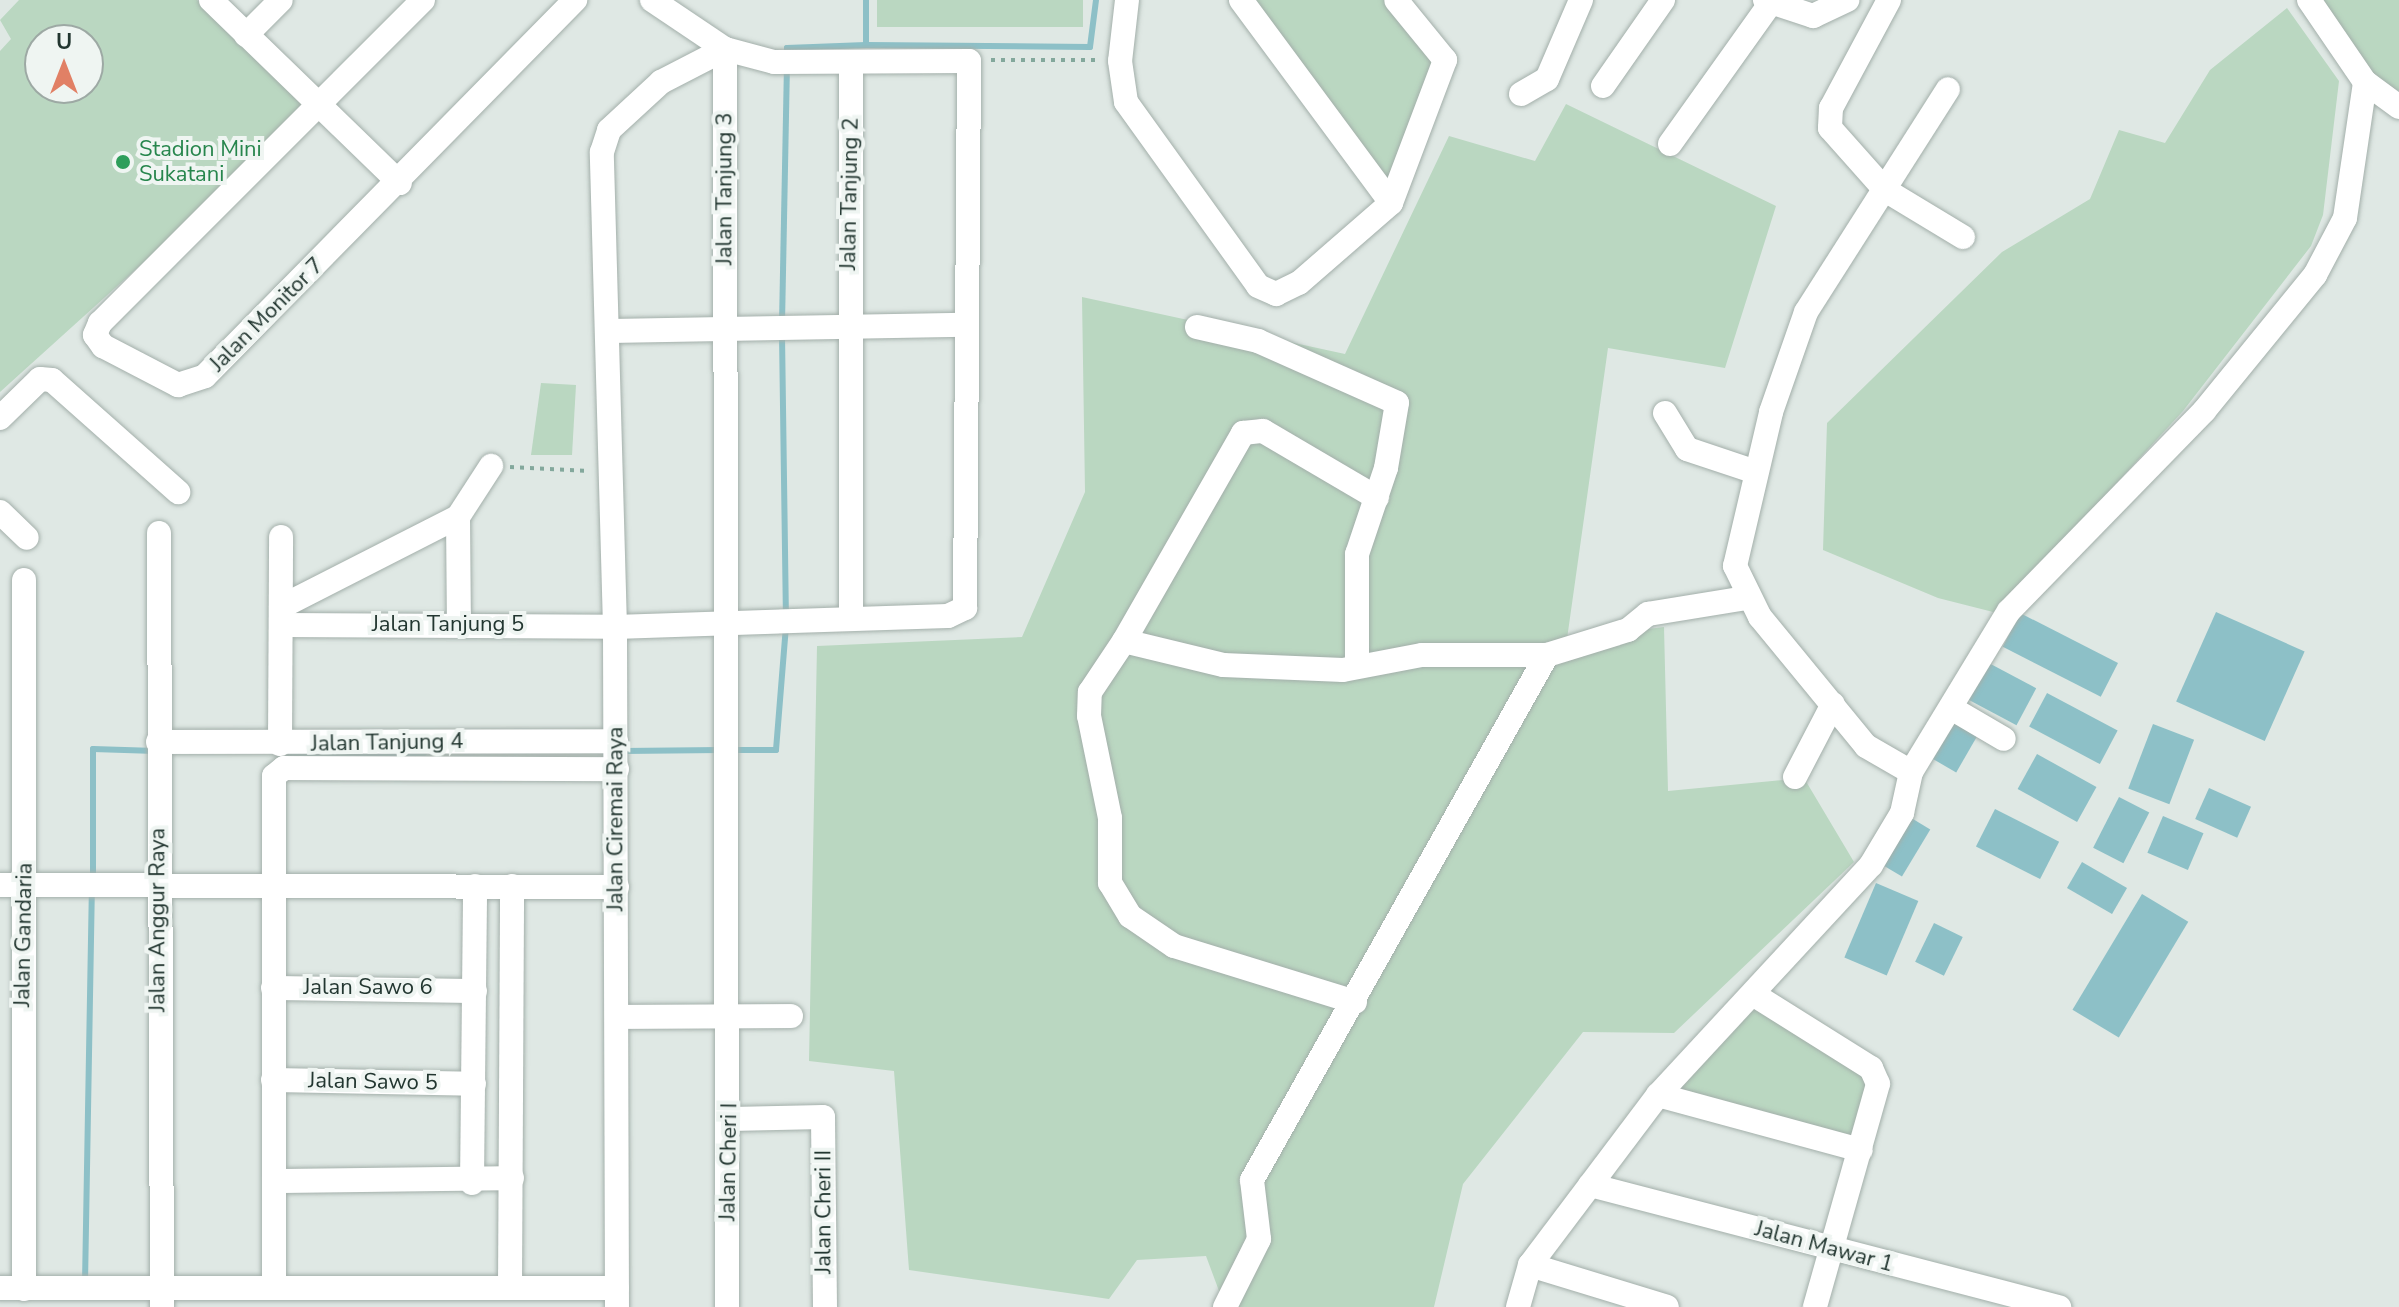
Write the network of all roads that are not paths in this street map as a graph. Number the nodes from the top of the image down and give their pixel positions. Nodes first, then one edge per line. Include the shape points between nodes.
1 (211, 0) edge
2 (281, 0) edge
3 (423, 0) edge
4 (575, 0) edge
5 (652, 0) edge
6 (1127, 0) edge
7 (1241, 0) edge
8 (1396, 0) edge
9 (1663, 0) edge
10 (1847, 0) edge
11 (1889, 0) edge
12 (2309, 0) edge
13 (1574, 2) edge
14 (1768, 2) edge
15 (246, 35) junction
16 (725, 49) junction
17 (851, 62) junction
18 (2365, 82) junction
19 (1603, 86) dead end
20 (1948, 89) dead end
21 (1521, 94) dead end
22 (321, 107) junction
23 (2399, 107) edge
24 (1670, 144) dead end
25 (400, 183) junction
26 (1885, 190) junction
27 (1391, 203) junction
28 (1963, 237) dead end
29 (967, 325) junction
30 (848, 327) junction
31 (1197, 327) dead end
32 (724, 329) junction
33 (608, 331) junction
34 (1665, 413) dead end
35 (0, 418) edge
36 (491, 466) road end
37 (1756, 472) junction
38 (178, 492) dead end
39 (1377, 498) junction
40 (0, 512) edge
41 (458, 517) junction
42 (159, 533) dead end
43 (281, 537) dead end
44 (27, 538) dead end
45 (24, 580) dead end
46 (1746, 598) junction
47 (281, 616) junction
48 (851, 617) junction
49 (722, 620) junction
50 (459, 625) junction
51 (615, 627) junction
52 (1124, 641) junction
53 (1547, 655) junction
54 (1357, 666) junction
55 (1833, 704) junction
56 (1951, 708) junction
57 (2004, 739) dead end
58 (280, 744) junction
59 (158, 751) junction
60 (616, 754) junction
61 (1911, 772) junction
62 (12, 773) edge
63 (1795, 777) dead end
64 (12, 885) edge
65 (157, 886) junction
66 (274, 886) junction
67 (475, 886) junction
68 (512, 886) junction
69 (617, 887) junction
70 (273, 988) junction
71 (469, 989) junction
72 (1756, 996) junction
73 (1355, 1002) junction
74 (11, 1005) edge
75 (791, 1016) dead end
76 (618, 1017) junction
77 (729, 1017) junction
78 (12, 1051) edge
79 (273, 1080) junction
80 (474, 1084) junction
81 (1658, 1095) junction
82 (731, 1119) junction
83 (1861, 1150) junction
84 (11, 1163) edge
85 (512, 1178) junction
86 (274, 1181) junction
87 (472, 1183) junction
88 (1590, 1185) junction
89 (1833, 1249) junction
90 (1530, 1265) junction
91 (274, 1288) junction
92 (510, 1288) junction
93 (12, 1289) edge
94 (617, 1298) edge
95 (162, 1299) edge
96 (727, 1307) edge
97 (825, 1307) edge
98 (1225, 1307) edge
99 (1518, 1307) edge
100 (1667, 1307) edge
101 (1815, 1307) edge
102 (2059, 1307) edge

1 - 15 street
2 - 15 street
3 - 22 street
4 - 25 street, Jalan Monitor 7
5 - 16 street
6 - 27 street via 1120,61 1126,102 1267,293 1299,283
7 - 27 street
8 - 27 street via 1445,60
9 - 19 street
10 - 14 street via 1813,16
11 - 26 street via 1829,120 1832,135
12 - 18 street
13 - 21 street via 1547,79
14 - 24 street
15 - 22 street
16 - 17 street via 782,62
16 - 32 street, Jalan Tanjung 3
16 - 33 street via 661,82 604,139
17 - 29 street via 969,61
17 - 30 street, Jalan Tanjung 2
18 - 23 street
18 - 56 street via 2345,218 2333,249 2204,411 2009,611
20 - 26 street
22 - 25 street
22 - 25 street, Jalan Monitor 7 via 100,323 95,335 103,346 178,385 194,383
26 - 28 street
26 - 37 street via 1806,312
29 - 30 street
29 - 48 street, Jalan Tanjung 5 via 965,608 948,616
30 - 32 street
30 - 48 street, Jalan Tanjung 2
31 - 39 street via 1258,341 1394,397
32 - 33 street
32 - 49 street, Jalan Tanjung 3
33 - 51 street, Jalan Ciremai Raya via 607,471
34 - 37 street via 1687,449
35 - 38 street via 40,379 52,380
36 - 41 street
37 - 46 street via 1735,566
39 - 52 street via 1263,431 1243,433
39 - 54 street via 1357,554
40 - 44 street
41 - 47 street
41 - 50 street
42 - 59 street, Jalan Anggur Raya
43 - 47 street
45 - 62 street, Jalan Gandaria
46 - 53 street via 1648,614 1628,630
46 - 55 street
47 - 50 street, Jalan Tanjung 5
47 - 58 street
48 - 49 street, Jalan Tanjung 5
49 - 51 street, Jalan Tanjung 5
49 - 77 street, Jalan Cheri I
50 - 51 street, Jalan Tanjung 5
51 - 60 street, Jalan Ciremai Raya
52 - 54 street via 1223,665
52 - 73 street via 1090,692 1089,716 1110,818 1110,883 1130,916 1174,946
53 - 54 street via 1422,655
53 - 73 street via 1479,764
55 - 61 street via 1883,762
55 - 63 street
56 - 57 street
56 - 61 street
58 - 59 street, Jalan Tanjung 4
58 - 60 street, Jalan Tanjung 4
59 - 65 street, Jalan Anggur Raya
60 - 66 street via 284,768 274,776
60 - 69 street, Jalan Ciremai Raya
61 - 72 street via 1902,813 1871,865
62 - 64 street, Jalan Gandaria
64 - 65 street
64 - 74 street, Jalan Gandaria
65 - 66 street
65 - 95 street, Jalan Anggur Raya
66 - 67 street
66 - 70 street
67 - 68 street
67 - 71 street
68 - 69 street
68 - 85 street
69 - 76 street, Jalan Ciremai Raya
70 - 71 street, Jalan Sawo 6
70 - 79 street
71 - 80 street
72 - 81 street
72 - 83 street via 1871,1068 1878,1084
73 - 98 street via 1252,1180 1259,1239
74 - 78 street, Jalan Gandaria
75 - 77 street
76 - 77 street
76 - 94 street, Jalan Ciremai Raya
77 - 82 street, Jalan Cheri I
78 - 84 street, Jalan Gandaria
79 - 80 street, Jalan Sawo 5
79 - 86 street
80 - 87 street
81 - 83 street
81 - 88 street
82 - 96 street, Jalan Cheri I
82 - 97 street, Jalan Cheri II via 823,1117
83 - 89 street
84 - 93 street, Jalan Gandaria
85 - 87 street
85 - 92 street
86 - 87 street
86 - 91 street
88 - 89 street, Jalan Mawar 1
88 - 90 street
89 - 101 street
89 - 102 street, Jalan Mawar 1
90 - 99 street
90 - 100 street
91 - 92 street
91 - 95 street
92 - 94 street
93 - 95 street

